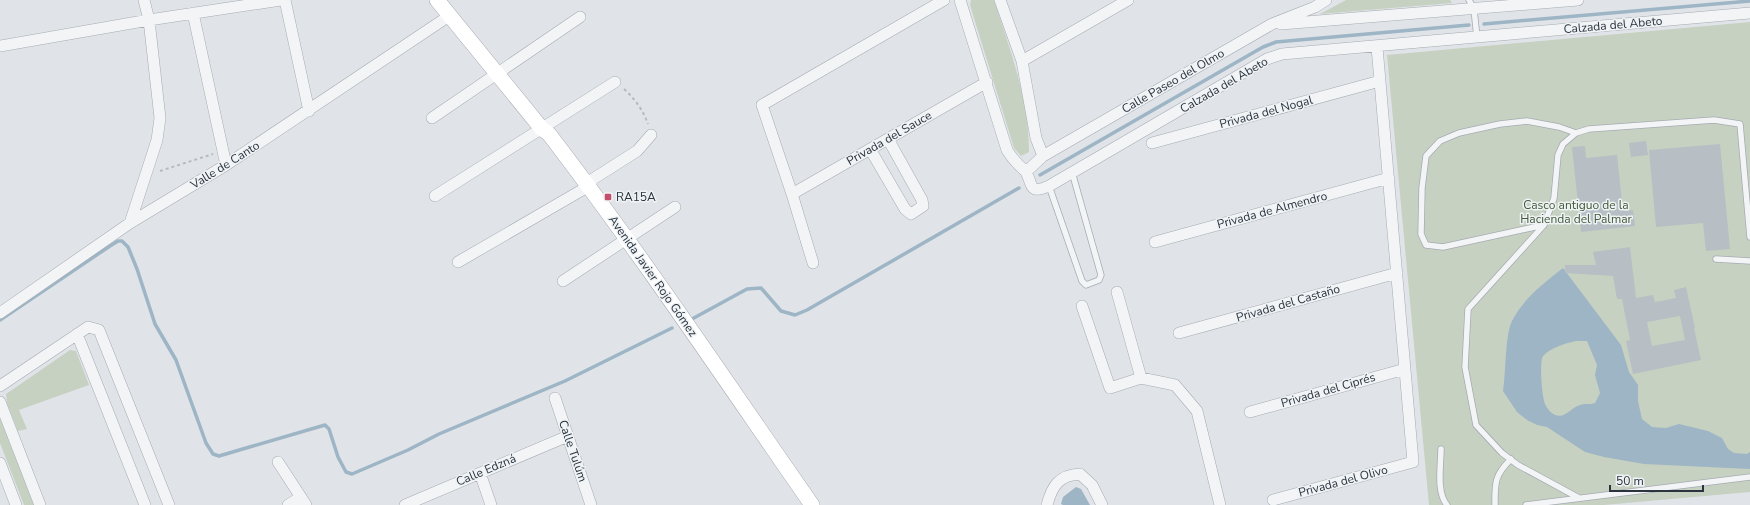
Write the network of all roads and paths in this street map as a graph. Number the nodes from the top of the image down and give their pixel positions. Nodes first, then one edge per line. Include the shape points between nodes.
1 (144, 0) edge
2 (281, 0) edge
3 (285, 0) edge
4 (437, 0) edge
5 (944, 0) edge
6 (960, 0) edge
7 (1000, 0) edge
8 (1128, 0) edge
9 (1326, 0) edge
10 (1578, 0) edge
11 (1471, 5) edge
12 (193, 13) junction
13 (1750, 13) edge
14 (450, 16) junction
15 (580, 17) dead end
16 (149, 20) junction
17 (1272, 24) junction
18 (1477, 38) junction
19 (0, 46) edge
20 (1377, 47) junction
21 (1022, 61) junction
22 (497, 74) junction
23 (1380, 81) junction
24 (615, 82) joint
25 (987, 82) junction
26 (309, 111) junction
27 (432, 118) dead end
28 (542, 128) junction
29 (1576, 133) junction
30 (651, 135) joint
31 (888, 139) junction
32 (1152, 143) dead end
33 (870, 149) junction
34 (222, 151) junction
35 (1043, 156) junction
36 (226, 165) junction
37 (1026, 172) junction
38 (1072, 172) junction
39 (145, 176) junction
40 (1389, 178) junction
41 (589, 186) junction
42 (1048, 186) junction
43 (792, 194) junction
44 (435, 196) dead end
45 (675, 207) dead end
46 (130, 223) junction
47 (1544, 226) junction
48 (1750, 237) edge
49 (628, 239) junction
50 (1155, 242) dead end
51 (1716, 259) dead end
52 (1750, 261) edge
53 (458, 262) dead end
54 (813, 264) dead end
55 (1397, 273) junction
56 (563, 282) dead end
57 (1117, 292) dead end
58 (1082, 306) dead end
59 (0, 313) edge
60 (1179, 333) dead end
61 (77, 334) junction
62 (1405, 369) junction
63 (1141, 378) junction
64 (0, 386) edge
65 (555, 398) dead end
66 (0, 402) edge
67 (1250, 412) dead end
68 (568, 436) junction
69 (1441, 449) dead end
70 (1511, 460) junction
71 (278, 462) dead end
72 (0, 463) edge
73 (480, 473) junction
74 (1750, 477) edge
75 (1579, 498) junction
76 (1273, 500) dead end
77 (304, 501) edge
78 (16, 505) edge
79 (40, 505) edge
80 (145, 505) edge
81 (169, 505) edge
82 (288, 505) edge
83 (405, 505) edge
84 (491, 505) edge
85 (591, 505) edge
86 (812, 505) edge
87 (1047, 505) edge
88 (1102, 505) edge
89 (1220, 505) edge
90 (1447, 505) edge
91 (1495, 505) edge
92 (1526, 505) edge

1 - 16 street
2 - 12 street
3 - 26 street
4 - 14 street, Avenida Javier Rojo Gómez
5 - 43 street via 762,105
6 - 25 street
7 - 21 street
8 - 21 street
9 - 17 street, Calle Paseo del Olmo
10 - 11 street
11 - 17 street
11 - 18 lane
12 - 16 street
12 - 34 street
13 - 18 street, Calzada del Abeto
14 - 22 street, Avenida Javier Rojo Gómez
14 - 26 street, Valle de Canto
15 - 22 street
16 - 19 street
16 - 39 street via 160,118 157,140
17 - 35 street, Calle Paseo del Olmo
18 - 20 street, Calzada del Abeto
20 - 23 street
20 - 38 street, Calzada del Abeto via 1282,54 1267,59
21 - 35 street via 1036,138
22 - 27 street
22 - 28 street, Avenida Javier Rojo Gómez
23 - 32 street, Privada del Nogal
23 - 40 street
24 - 28 street
24 - 30 path via 632,96 644,113
25 - 31 street, Privada del Sauce
25 - 37 street via 1007,150
26 - 36 street, Valle de Canto
28 - 41 street, Avenida Javier Rojo Gómez
28 - 44 street
29 - 47 lane via 1563,144 1558,155 1554,198
29 - 47 lane via 1559,127 1527,122 1500,124 1459,133 1440,141 1426,156 1421,234 1426,245 1443,247
29 - 48 lane via 1589,129 1714,120 1740,124
30 - 41 street via 637,151 593,179
31 - 33 street, Privada del Sauce
31 - 33 street via 922,200 923,206 919,210 911,214 905,209
33 - 43 street, Privada del Sauce
34 - 36 street
34 - 39 path
35 - 37 street, Calle Paseo del Olmo
36 - 46 street, Valle de Canto
37 - 42 street, Calzada del Abeto via 1030,186 1035,190
38 - 42 street, Calzada del Abeto
38 - 42 lane via 1101,275 1099,280 1086,285 1082,281
39 - 46 street
40 - 50 street, Privada de Almendro
40 - 55 street
41 - 49 street, Avenida Javier Rojo Gómez
41 - 53 street
43 - 54 street
45 - 49 street
46 - 59 street, Valle de Canto
47 - 70 lane via 1468,309 1465,367 1476,425
49 - 56 street
49 - 86 street, Avenida Javier Rojo Gómez
51 - 52 lane
55 - 60 street, Privada del Castaño
55 - 62 street
57 - 63 street
58 - 63 street via 1110,388
61 - 64 street
61 - 80 street
61 - 81 street via 88,327 99,330
62 - 67 street, Privada del Ciprés
62 - 76 street, Privada del Olivo via 1413,462
63 - 89 street via 1174,385 1197,411
65 - 68 street, Calle Tulúm
66 - 79 street
68 - 73 street, Calle Edzná
68 - 85 street, Calle Tulúm
69 - 90 lane via 1441,483 1443,500
70 - 75 lane
70 - 91 lane via 1504,466 1495,483
71 - 77 street
72 - 78 street
73 - 83 street, Calle Edzná
73 - 84 street
74 - 75 lane
75 - 92 lane
77 - 82 street
87 - 88 street via 1050,492 1060,480 1068,475 1080,474 1092,485

